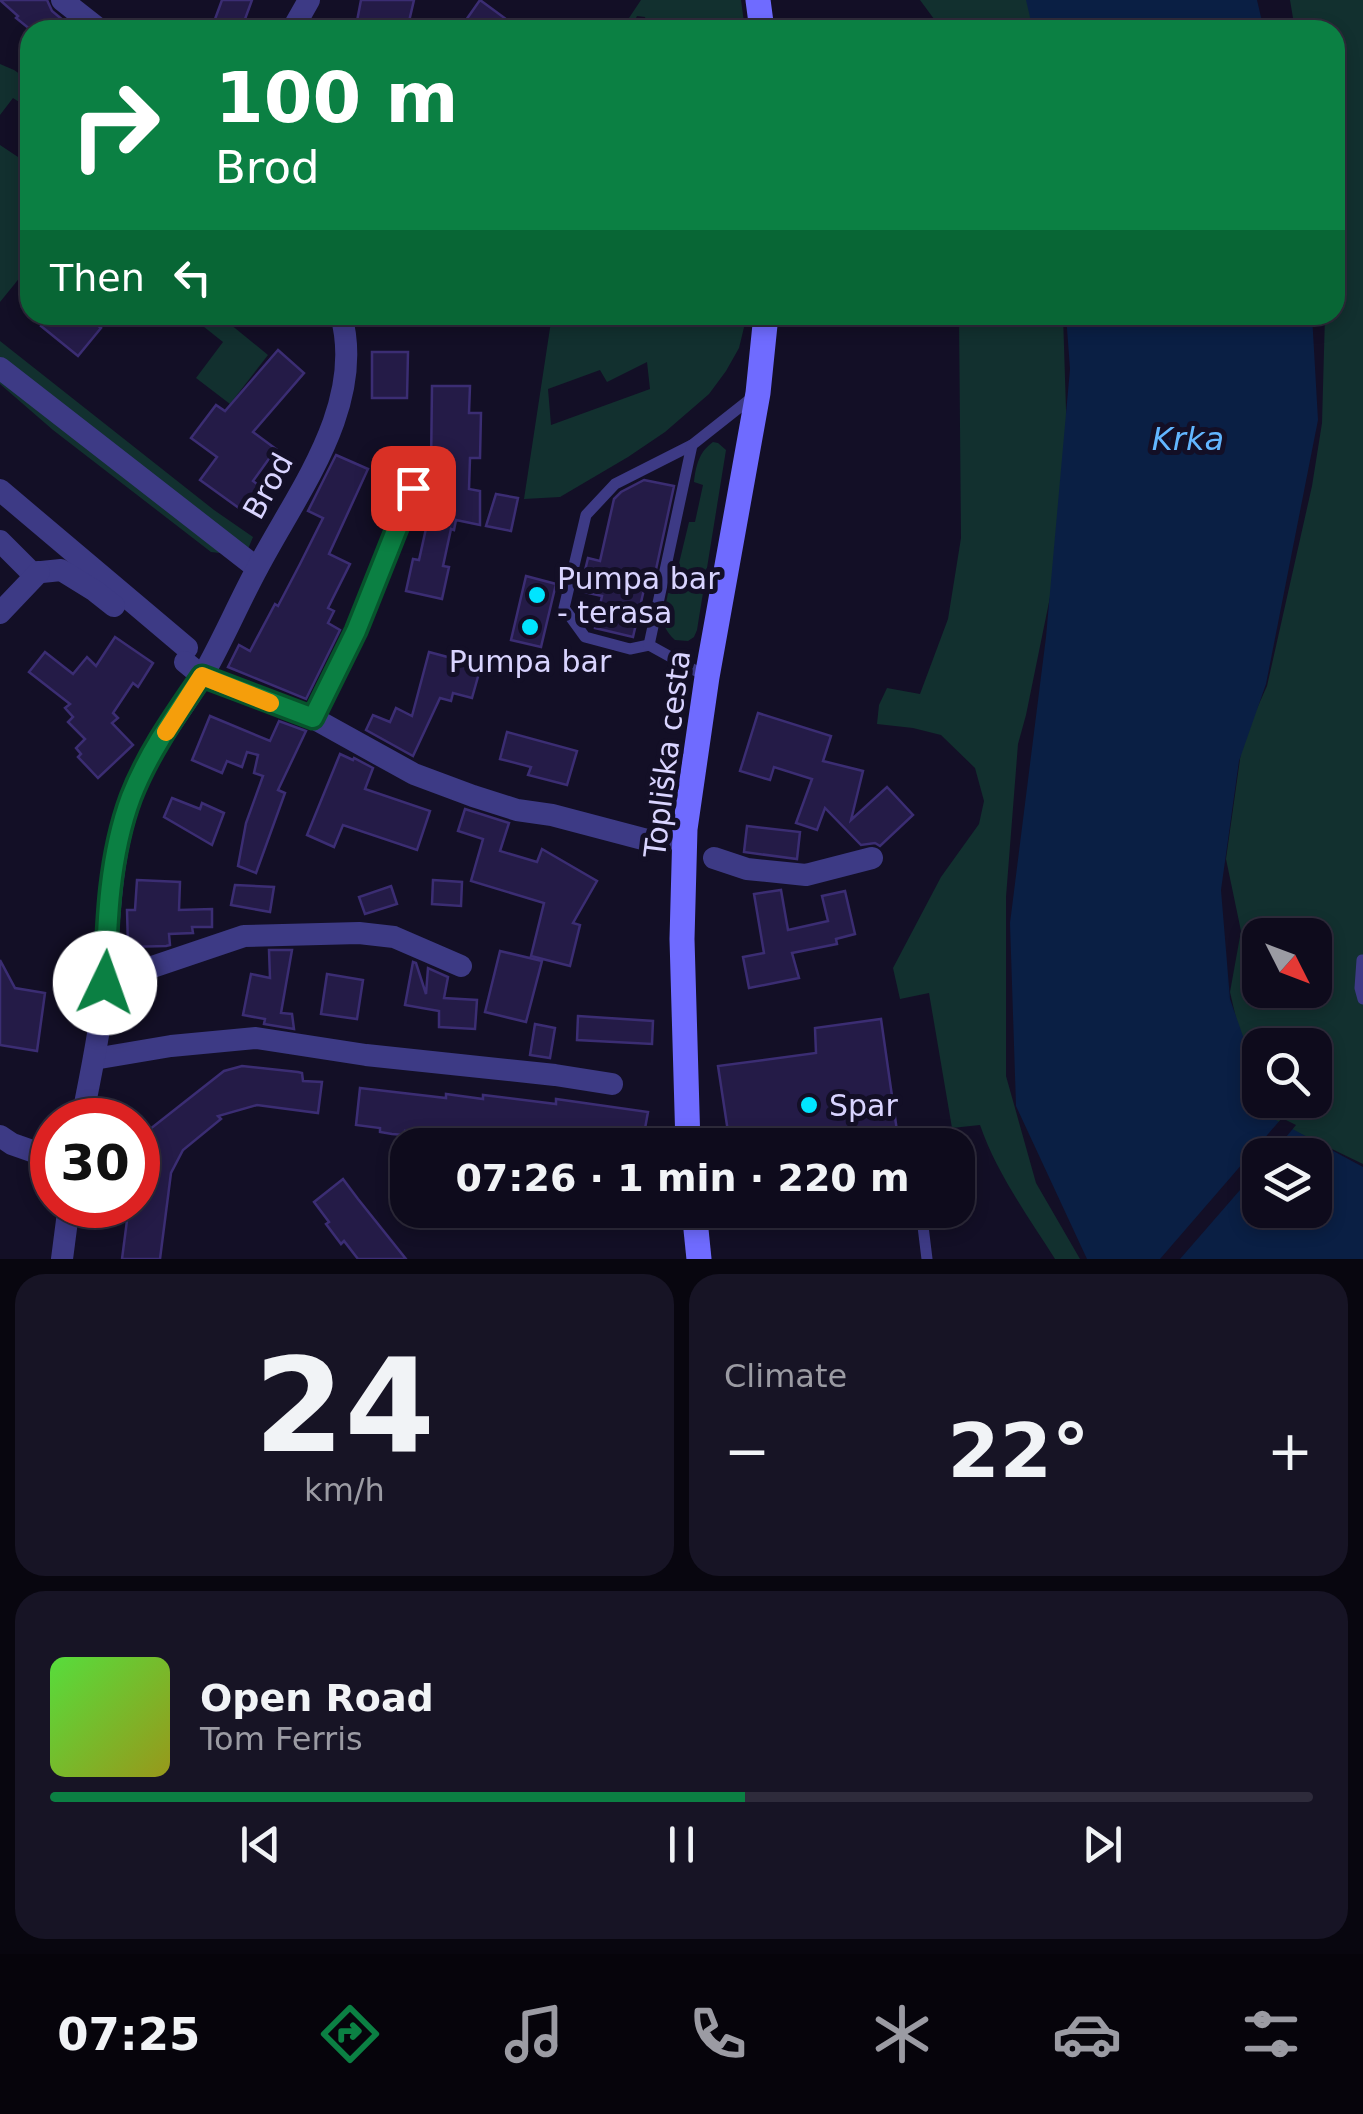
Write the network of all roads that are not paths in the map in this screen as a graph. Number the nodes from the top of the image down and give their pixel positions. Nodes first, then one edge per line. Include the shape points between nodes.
1 (62, 0) edge
2 (87, 20) edge
3 (344, 325) edge
4 (765, 325) edge
5 (0, 368) edge
6 (758, 393) junction
7 (692, 446) junction
8 (413, 488) dead end
9 (0, 490) edge
10 (0, 540) edge
11 (257, 568) junction
12 (39, 572) junction
13 (0, 613) edge
14 (159, 643) dead end
15 (649, 644) junction
16 (191, 662) junction
17 (707, 678) junction
18 (313, 718) junction
19 (662, 844) dead end
20 (714, 858) dead end
21 (872, 858) dead end
22 (1362, 960) edge
23 (461, 966) dead end
24 (105, 983) junction
25 (1363, 1000) edge
26 (94, 1059) junction
27 (612, 1084) dead end
28 (86, 1098) edge
29 (688, 1128) edge
30 (0, 1136) edge
31 (30, 1150) edge
32 (66, 1228) edge
33 (696, 1228) edge
34 (923, 1228) edge
35 (62, 1259) edge
36 (699, 1259) edge
37 (927, 1259) edge

1 - 2 street
3 - 11 street, Brod via 346,371 338,410
4 - 6 main road, Topliška cesta
5 - 11 street
6 - 7 lane
6 - 17 main road, Topliška cesta
7 - 15 lane
7 - 15 lane via 615,484 586,515 564,608 585,637 630,649
8 - 18 street
9 - 16 street
10 - 12 street
11 - 16 street, Brod
12 - 13 street
12 - 14 street via 62,570
15 - 17 lane
16 - 18 street
16 - 24 street, Brod via 131,798 112,870
17 - 29 main road, Topliška cesta via 685,830
18 - 19 street via 414,774 473,796
20 - 21 street via 806,875
22 - 25 lane
23 - 24 street via 394,936 244,936
24 - 26 street, Brod
26 - 27 street via 256,1038
26 - 28 street, Brod
30 - 31 street
32 - 35 street
33 - 36 main road
34 - 37 lane

